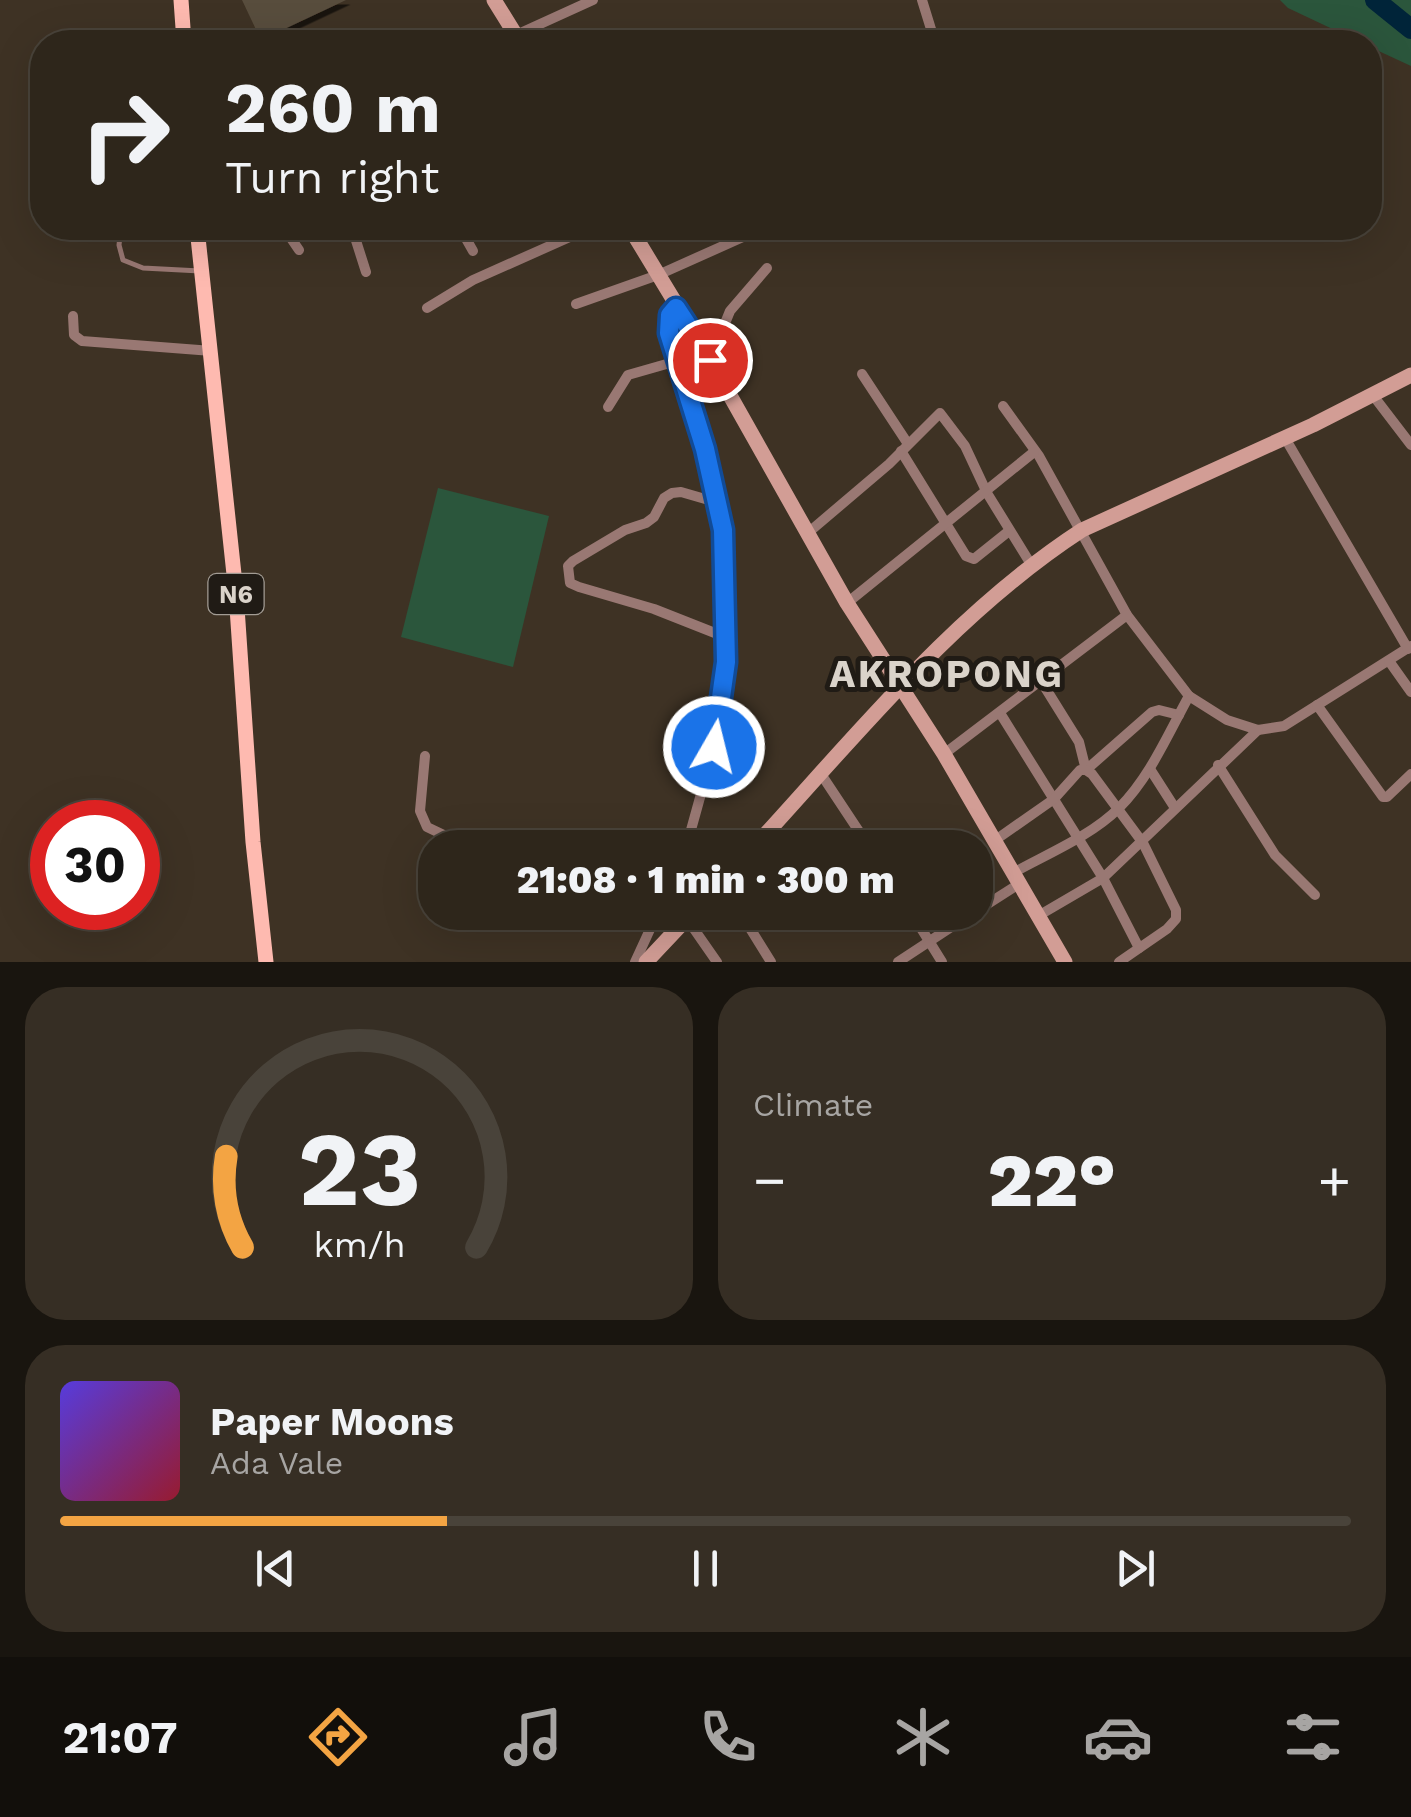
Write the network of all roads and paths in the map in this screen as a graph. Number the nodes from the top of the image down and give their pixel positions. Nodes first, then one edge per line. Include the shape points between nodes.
1 (181, 0) edge
2 (494, 0) edge
3 (593, 0) edge
4 (922, 0) edge
5 (183, 30) edge
6 (512, 30) edge
7 (535, 30) edge
8 (932, 30) edge
9 (120, 240) edge
10 (198, 240) edge
11 (292, 240) edge
12 (356, 240) edge
13 (466, 240) edge
14 (563, 240) edge
15 (637, 240) edge
16 (736, 240) edge
17 (299, 250) dead end
18 (473, 252) dead end
19 (767, 268) dead end
20 (202, 271) junction
21 (366, 272) dead end
22 (658, 275) junction
23 (576, 304) dead end
24 (427, 308) dead end
25 (676, 308) junction
26 (73, 316) dead end
27 (212, 351) junction
28 (710, 360) junction
29 (676, 362) junction
30 (862, 374) dead end
31 (1411, 375) edge
32 (1372, 394) junction
33 (1003, 406) dead end
34 (608, 407) dead end
35 (1285, 438) junction
36 (1411, 445) edge
37 (905, 448) junction
38 (1034, 452) junction
39 (987, 493) junction
40 (719, 504) junction
41 (947, 525) junction
42 (1082, 530) junction
43 (1009, 531) junction
44 (809, 532) junction
45 (1032, 566) junction
46 (847, 603) junction
47 (1128, 616) junction
48 (725, 637) junction
49 (1410, 647) edge
50 (1388, 661) junction
51 (1041, 681) junction
52 (900, 686) junction
53 (1411, 692) edge
54 (1190, 696) junction
55 (1317, 706) junction
56 (1000, 713) junction
57 (1179, 715) junction
58 (1258, 730) junction
59 (944, 754) junction
60 (425, 756) dead end
61 (1218, 766) junction
62 (1150, 769) junction
63 (1086, 770) junction
64 (821, 774) junction
65 (1411, 774) edge
66 (1054, 800) junction
67 (1175, 808) junction
68 (1118, 809) junction
69 (431, 830) edge
70 (691, 830) edge
71 (770, 830) edge
72 (858, 830) edge
73 (1076, 838) junction
74 (994, 841) junction
75 (1143, 843) junction
76 (1016, 878) junction
77 (1103, 878) junction
78 (1315, 895) dead end
79 (993, 897) edge
80 (1038, 916) junction
81 (647, 930) edge
82 (677, 930) edge
83 (698, 930) edge
84 (751, 930) edge
85 (923, 930) edge
86 (947, 930) edge
87 (930, 941) junction
88 (1140, 948) junction
89 (266, 962) edge
90 (635, 962) edge
91 (646, 962) edge
92 (717, 962) edge
93 (771, 962) edge
94 (898, 962) edge
95 (942, 962) edge
96 (1065, 962) edge
97 (1119, 962) edge

1 - 5 main road
2 - 6 street
3 - 7 street
4 - 8 street
9 - 20 lane via 123,260 143,268
10 - 20 main road, N6
11 - 17 street
12 - 21 street
13 - 18 street
14 - 24 street
15 - 22 street
16 - 22 street
19 - 28 street via 730,311
20 - 27 main road, N6
22 - 23 street
22 - 25 street
25 - 28 street
25 - 29 street via 668,321
26 - 27 street via 74,335 82,341
27 - 89 main road, N6
28 - 44 street
29 - 34 street via 628,375
29 - 40 street
30 - 37 street
31 - 32 street
32 - 35 street
32 - 36 street
33 - 38 street
35 - 42 street
35 - 49 street
37 - 39 street via 943,414
37 - 41 street
37 - 44 street
38 - 39 street
38 - 42 street
39 - 41 street
39 - 43 street
40 - 48 street
40 - 48 street via 672,493 654,517 573,561 568,574 579,587
41 - 43 street via 970,559
41 - 46 street
42 - 45 street
42 - 47 street
43 - 45 street
44 - 46 street
45 - 52 street
46 - 52 street
47 - 51 street
47 - 54 street
48 - 70 street via 714,747
49 - 50 street
50 - 53 street
50 - 55 street
51 - 56 street
51 - 63 street via 1078,742
52 - 59 street
52 - 64 street
54 - 57 street
54 - 58 street via 1236,725
55 - 58 street via 1284,726
55 - 65 street via 1382,797
56 - 59 street
56 - 66 street
57 - 62 street
57 - 63 street via 1152,712
58 - 61 street
59 - 74 street
60 - 69 street via 420,810
61 - 67 street
61 - 78 street via 1276,855
62 - 67 street
62 - 68 street
63 - 66 street
63 - 68 street
64 - 71 street
64 - 72 street
66 - 73 street
66 - 74 street
67 - 75 street
68 - 73 street
68 - 75 street
73 - 76 street
73 - 77 street
74 - 76 street
75 - 77 street
75 - 88 street via 1176,919
76 - 79 street
76 - 80 street
77 - 80 street
77 - 88 street
80 - 96 street
81 - 90 street
82 - 91 street
83 - 92 street
84 - 93 street
85 - 87 street
86 - 87 street
87 - 94 street
87 - 95 street
88 - 97 street

